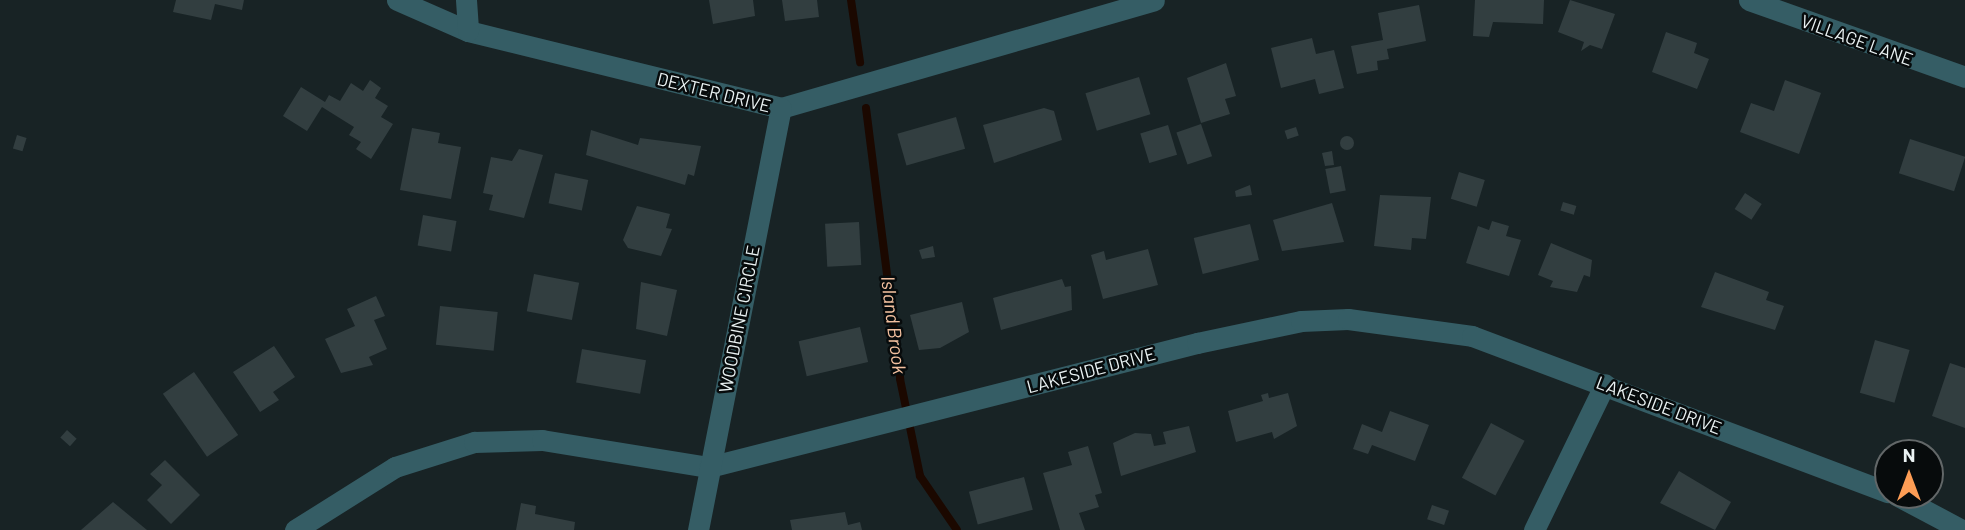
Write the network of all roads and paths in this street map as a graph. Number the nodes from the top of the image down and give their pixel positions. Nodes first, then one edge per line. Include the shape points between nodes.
1 (397, 0) edge
2 (466, 0) edge
3 (1154, 0) edge
4 (1749, 0) edge
5 (1770, 4) edge
6 (468, 31) junction
7 (1965, 77) edge
8 (781, 108) junction
9 (1605, 384) junction
10 (709, 467) junction
11 (1874, 487) edge
12 (1922, 509) edge
13 (295, 530) edge
14 (698, 530) edge
15 (1534, 530) edge
16 (1962, 530) edge

1 - 6 street, DEXTER DRIVE
2 - 6 street
3 - 8 street, DEXTER DRIVE
4 - 5 street, VILLAGE LANE
5 - 7 street, VILLAGE LANE
6 - 8 street, DEXTER DRIVE
8 - 10 street, WOODBINE CIRCLE
9 - 10 street, LAKESIDE DRIVE via 1436,327 1313,321 1197,343
9 - 11 street, LAKESIDE DRIVE
9 - 15 street
10 - 13 street, LAKESIDE DRIVE via 542,440 474,442 395,467
10 - 14 street, WOODBINE CIRCLE
12 - 16 street

